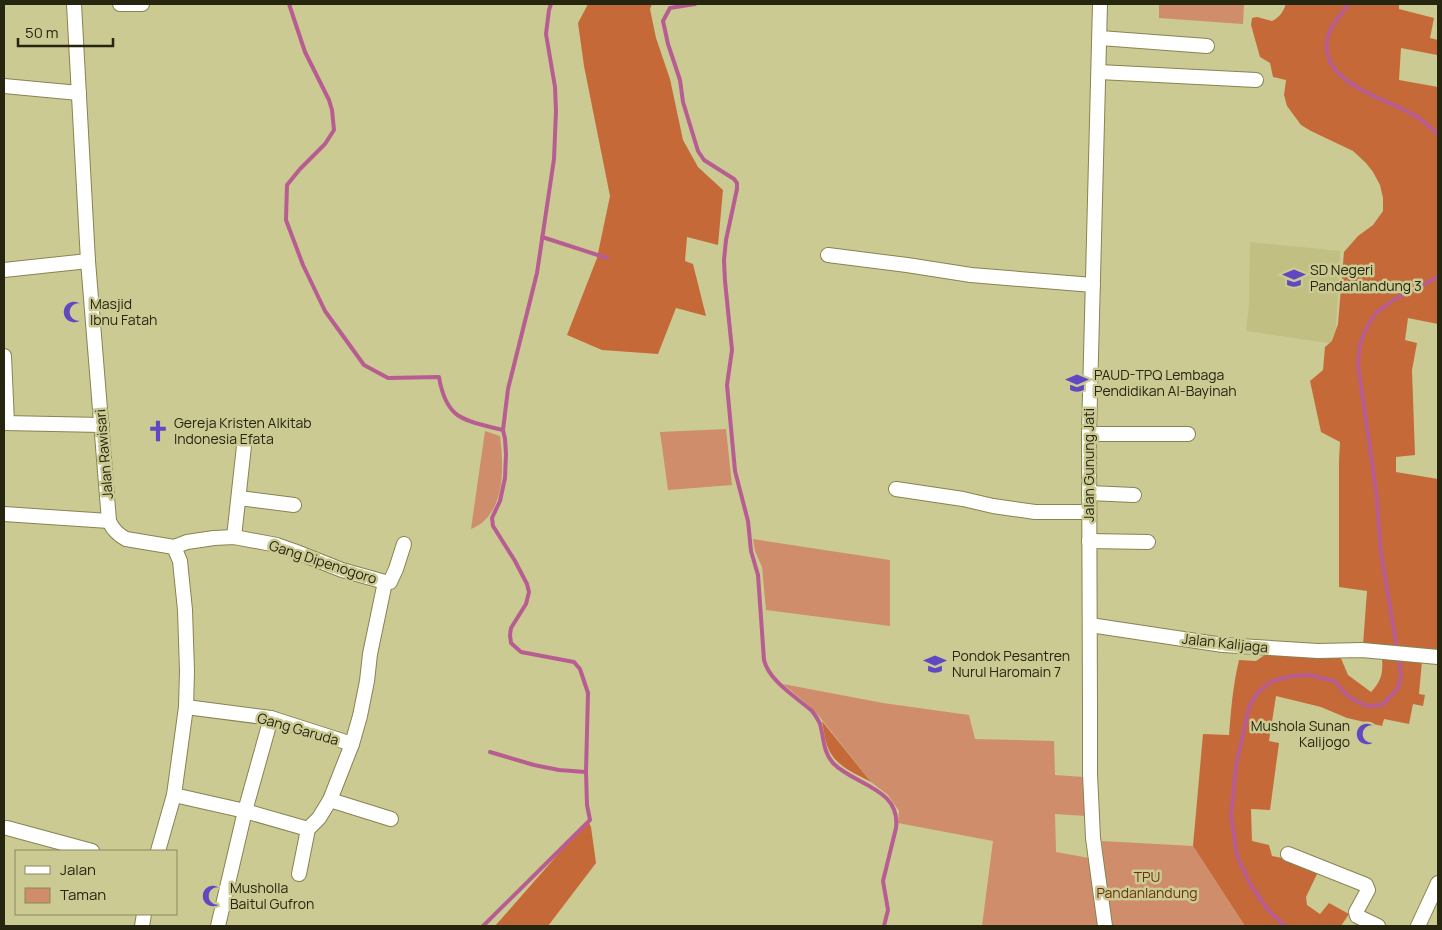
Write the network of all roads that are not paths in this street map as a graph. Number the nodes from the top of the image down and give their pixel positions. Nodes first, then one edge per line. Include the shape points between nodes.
1 (74, 4) edge
2 (120, 4) edge
3 (142, 4) edge
4 (1100, 4) edge
5 (1100, 38) junction
6 (1207, 46) dead end
7 (1099, 72) junction
8 (1256, 80) dead end
9 (4, 86) edge
10 (79, 93) junction
11 (828, 256) dead end
12 (88, 261) junction
13 (4, 270) edge
14 (1093, 285) junction
15 (4, 356) edge
16 (5, 423) edge
17 (102, 425) junction
18 (1089, 434) junction
19 (1188, 434) dead end
20 (244, 446) dead end
21 (896, 489) dead end
22 (1089, 493) junction
23 (1134, 495) dead end
24 (239, 498) junction
25 (294, 505) dead end
26 (1089, 512) junction
27 (4, 514) edge
28 (109, 521) junction
29 (234, 537) junction
30 (1089, 541) junction
31 (1148, 542) dead end
32 (404, 544) dead end
33 (174, 547) junction
34 (384, 582) junction
35 (1090, 625) junction
36 (1438, 657) edge
37 (186, 707) junction
38 (271, 718) junction
39 (352, 744) junction
40 (174, 794) junction
41 (330, 800) junction
42 (244, 811) junction
43 (391, 819) dead end
44 (6, 828) dead end
45 (308, 829) junction
46 (88, 850) edge
47 (158, 850) edge
48 (1288, 854) dead end
49 (299, 874) dead end
50 (1438, 883) edge
51 (218, 926) edge
52 (1105, 926) edge
53 (1378, 926) edge
54 (1418, 926) edge

1 - 10 street, Jalan Rawisari
2 - 3 street
4 - 5 street, Jalan Gunung Jati
5 - 6 street
5 - 7 street, Jalan Gunung Jati
7 - 8 street
7 - 14 street, Jalan Gunung Jati
9 - 10 street
10 - 12 street, Jalan Rawisari
11 - 14 street via 971,275
12 - 13 street
12 - 17 street, Jalan Rawisari
14 - 18 street, Jalan Gunung Jati
15 - 16 street
16 - 17 street
17 - 28 street, Jalan Rawisari
18 - 19 street
18 - 22 street, Jalan Gunung Jati
20 - 24 street
21 - 26 street via 1035,512
22 - 23 street
22 - 26 street, Jalan Gunung Jati
24 - 25 street
24 - 29 street
26 - 30 street, Jalan Gunung Jati
27 - 28 street
28 - 33 street via 113,529 126,539
29 - 33 street, Gang Dipenogoro via 186,542
29 - 34 street, Gang Dipenogoro via 294,551
30 - 31 street
30 - 35 street, Jalan Gunung Jati
32 - 34 street via 390,582
33 - 37 street via 180,561 185,610
34 - 39 street via 367,681
35 - 36 street, Jalan Kalijaga via 1223,645 1362,650
35 - 52 street, Jalan Gunung Jati via 1093,838
37 - 38 street, Gang Garuda
37 - 40 street
38 - 39 street, Gang Garuda
38 - 42 street
39 - 41 street
40 - 42 street
40 - 47 street
41 - 43 street
41 - 45 street
42 - 45 street
42 - 51 street
44 - 46 street
45 - 49 street
48 - 53 street via 1366,885 1368,890 1356,914
50 - 54 street

